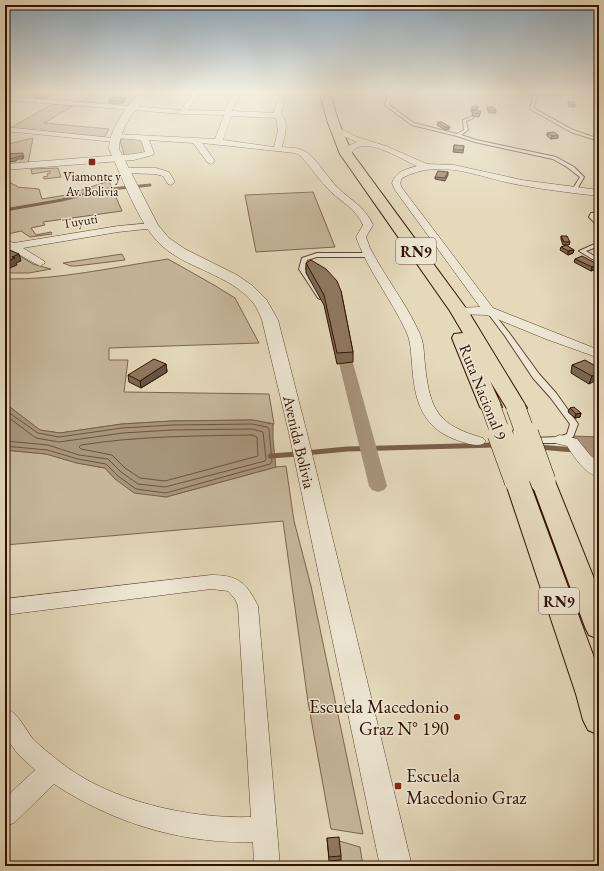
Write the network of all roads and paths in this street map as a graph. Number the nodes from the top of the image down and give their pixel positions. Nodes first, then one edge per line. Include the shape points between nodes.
1 (37, 132) edge
2 (118, 132) edge
3 (222, 132) edge
4 (282, 132) edge
5 (325, 132) edge
6 (337, 132) edge
7 (339, 132) edge
8 (444, 132) edge
9 (463, 132) edge
10 (574, 132) edge
11 (458, 135) junction
12 (144, 137) junction
13 (115, 138) junction
14 (599, 140) edge
15 (196, 141) junction
16 (218, 142) junction
17 (374, 145) junction
18 (277, 149) junction
19 (346, 154) junction
20 (117, 159) junction
21 (211, 161) dead end
22 (424, 166) junction
23 (5, 167) edge
24 (126, 175) junction
25 (171, 182) dead end
26 (574, 190) junction
27 (599, 193) edge
28 (599, 214) edge
29 (152, 226) junction
30 (599, 226) edge
31 (599, 244) edge
32 (8, 245) edge
33 (367, 255) junction
34 (599, 261) edge
35 (40, 263) dead end
36 (320, 297) edge
37 (459, 311) junction
38 (489, 311) junction
39 (599, 354) edge
40 (560, 440) junction
41 (486, 441) joint
42 (599, 472) edge
43 (530, 481) junction
44 (5, 607) edge
45 (599, 627) edge
46 (5, 718) edge
47 (599, 720) edge
48 (52, 770) junction
49 (5, 814) edge
50 (263, 829) junction
51 (267, 866) edge
52 (396, 866) edge

1 - 13 street
2 - 13 street
3 - 16 street
4 - 18 street
5 - 43 highway, Ruta Nacional 9 / RN9, bridge via 336,157 438,298 467,350 491,407
6 - 19 highway, Ruta Nacional 9 / RN9
7 - 17 street
8 - 11 lane
9 - 11 lane
10 - 14 lane
11 - 26 lane via 566,163 582,177
12 - 13 street
12 - 15 street
12 - 20 street via 150,153
13 - 20 street, Avenida Bolivia via 114,149
15 - 16 street
15 - 21 street
16 - 18 street
17 - 19 street via 354,145
17 - 22 street
18 - 33 street via 304,154 334,190 364,216 368,225 360,237
19 - 37 highway, Ruta Nacional 9 / RN9
20 - 23 street
20 - 24 street, Avenida Bolivia
22 - 26 street via 458,167 512,182
22 - 38 street via 398,177 398,188
24 - 25 street via 156,171 166,174
24 - 29 street, Avenida Bolivia
26 - 27 street
28 - 30 lane via 593,214 592,217
29 - 32 street, Tuyuti
29 - 52 street, Avenida Bolivia via 169,245 249,290 262,303 270,320 306,467
31 - 34 lane via 582,251
32 - 35 street
33 - 36 lane via 317,255 304,260 302,269
33 - 41 street via 400,307 415,337 423,396 435,420 442,427
37 - 38 street
37 - 43 highway, Ruta Nacional 9 / RN9, bridge via 516,408
38 - 39 street
38 - 40 lane via 574,424 570,436
40 - 41 lane
40 - 42 street via 572,442 584,459
43 - 45 highway, Ruta Nacional 9 / RN9
43 - 47 highway, Ruta Nacional 9 / RN9
44 - 50 street via 211,582 235,585 242,591 248,606
46 - 48 street via 21,740
48 - 49 street
48 - 50 street via 102,800 149,817 198,827 227,830
50 - 51 street

